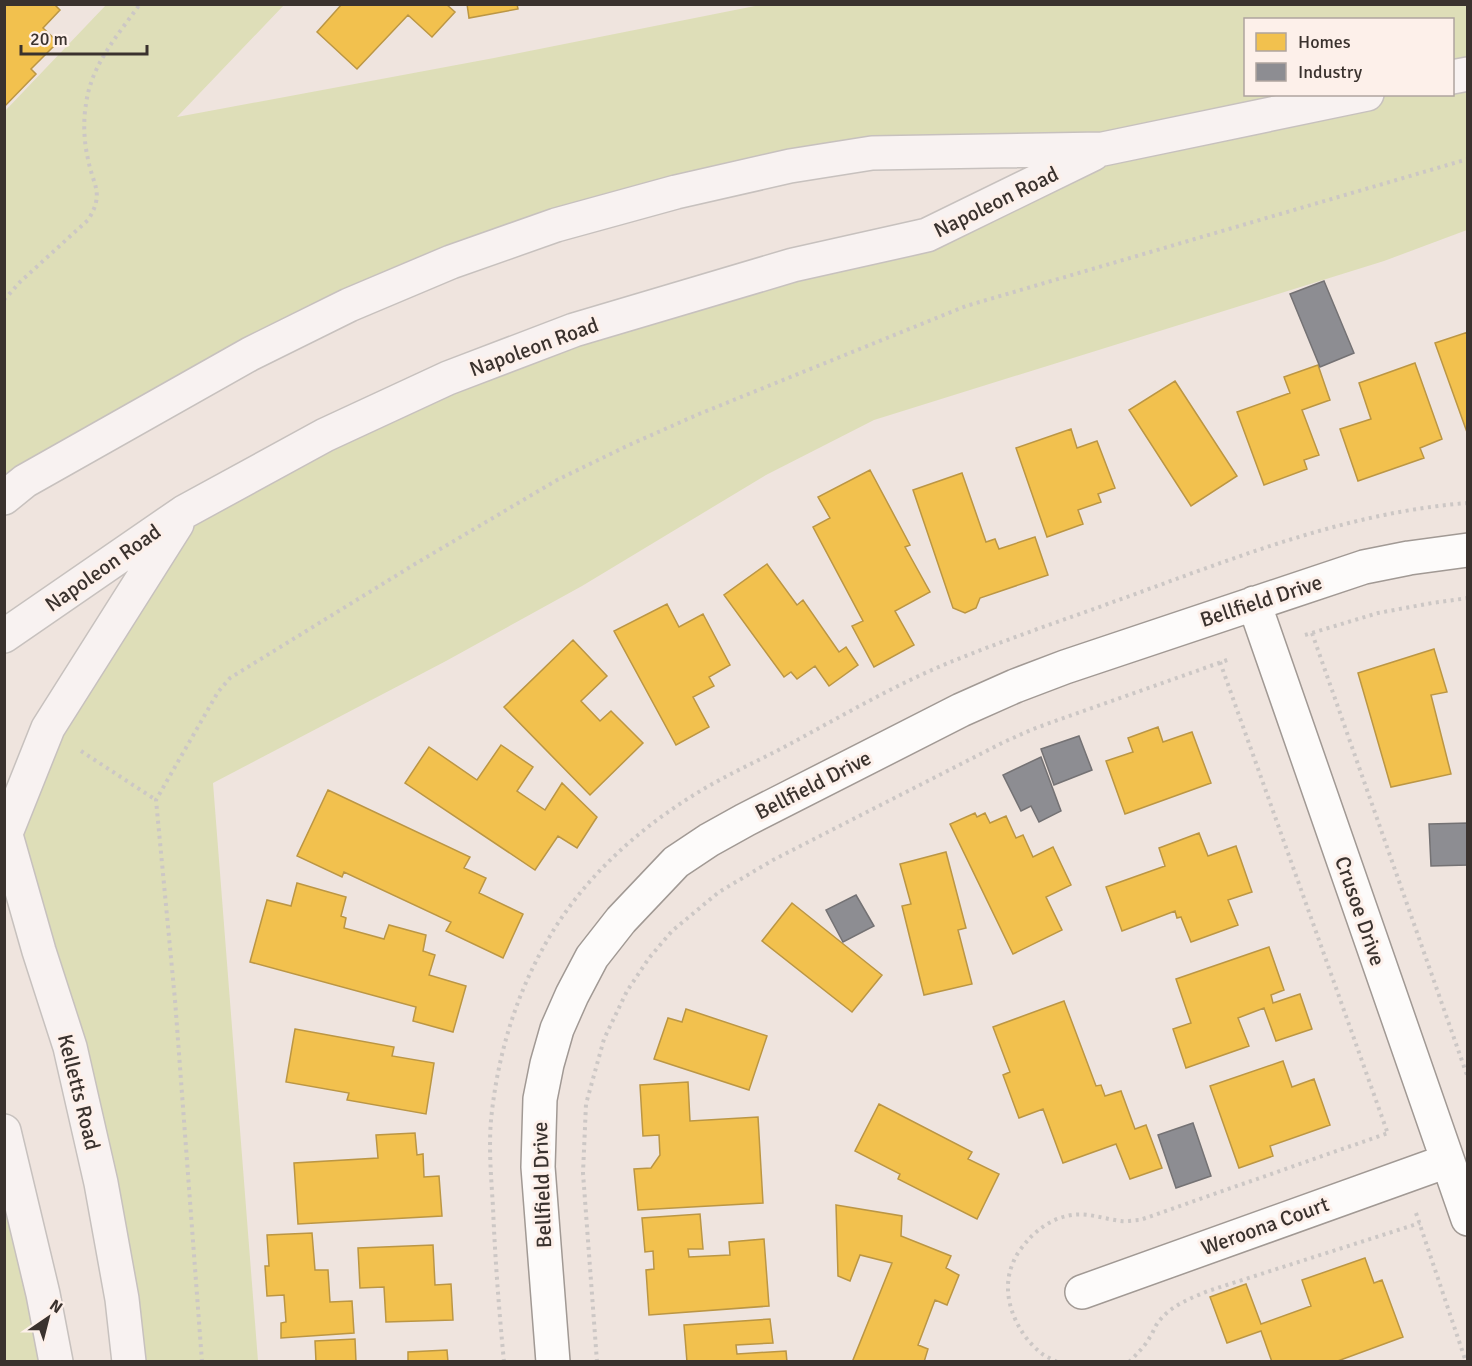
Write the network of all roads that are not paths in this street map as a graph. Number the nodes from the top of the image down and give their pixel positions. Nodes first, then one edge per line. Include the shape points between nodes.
1 (1357, 96) edge
2 (1103, 149) junction
3 (11, 487) edge
4 (184, 512) junction
5 (1467, 550) edge
6 (1254, 603) junction
7 (4, 636) edge
8 (5, 831) edge
9 (4, 1131) edge
10 (1447, 1161) junction
11 (1467, 1219) edge
12 (1082, 1292) dead end
13 (56, 1362) edge
14 (129, 1362) edge
15 (552, 1362) edge

1 - 2 main road, Napoleon Road
2 - 3 main road, Napoleon Road via 872,153 790,166 556,225 451,262 349,305 250,354
2 - 4 main road, Napoleon Road via 927,236 749,278 574,330 448,378 325,435
4 - 7 main road, Napoleon Road
4 - 8 main road via 48,728
5 - 6 street, Bellfield Drive via 1364,567
6 - 10 street, Crusoe Drive
6 - 15 street, Bellfield Drive via 1065,667 962,710 709,840 676,862 621,920 592,957 572,995 557,1029 540,1099 538,1167
8 - 14 main road, Kelletts Road via 70,1047 101,1183
9 - 13 main road
10 - 11 street, Crusoe Drive
10 - 12 street, Weroona Court

